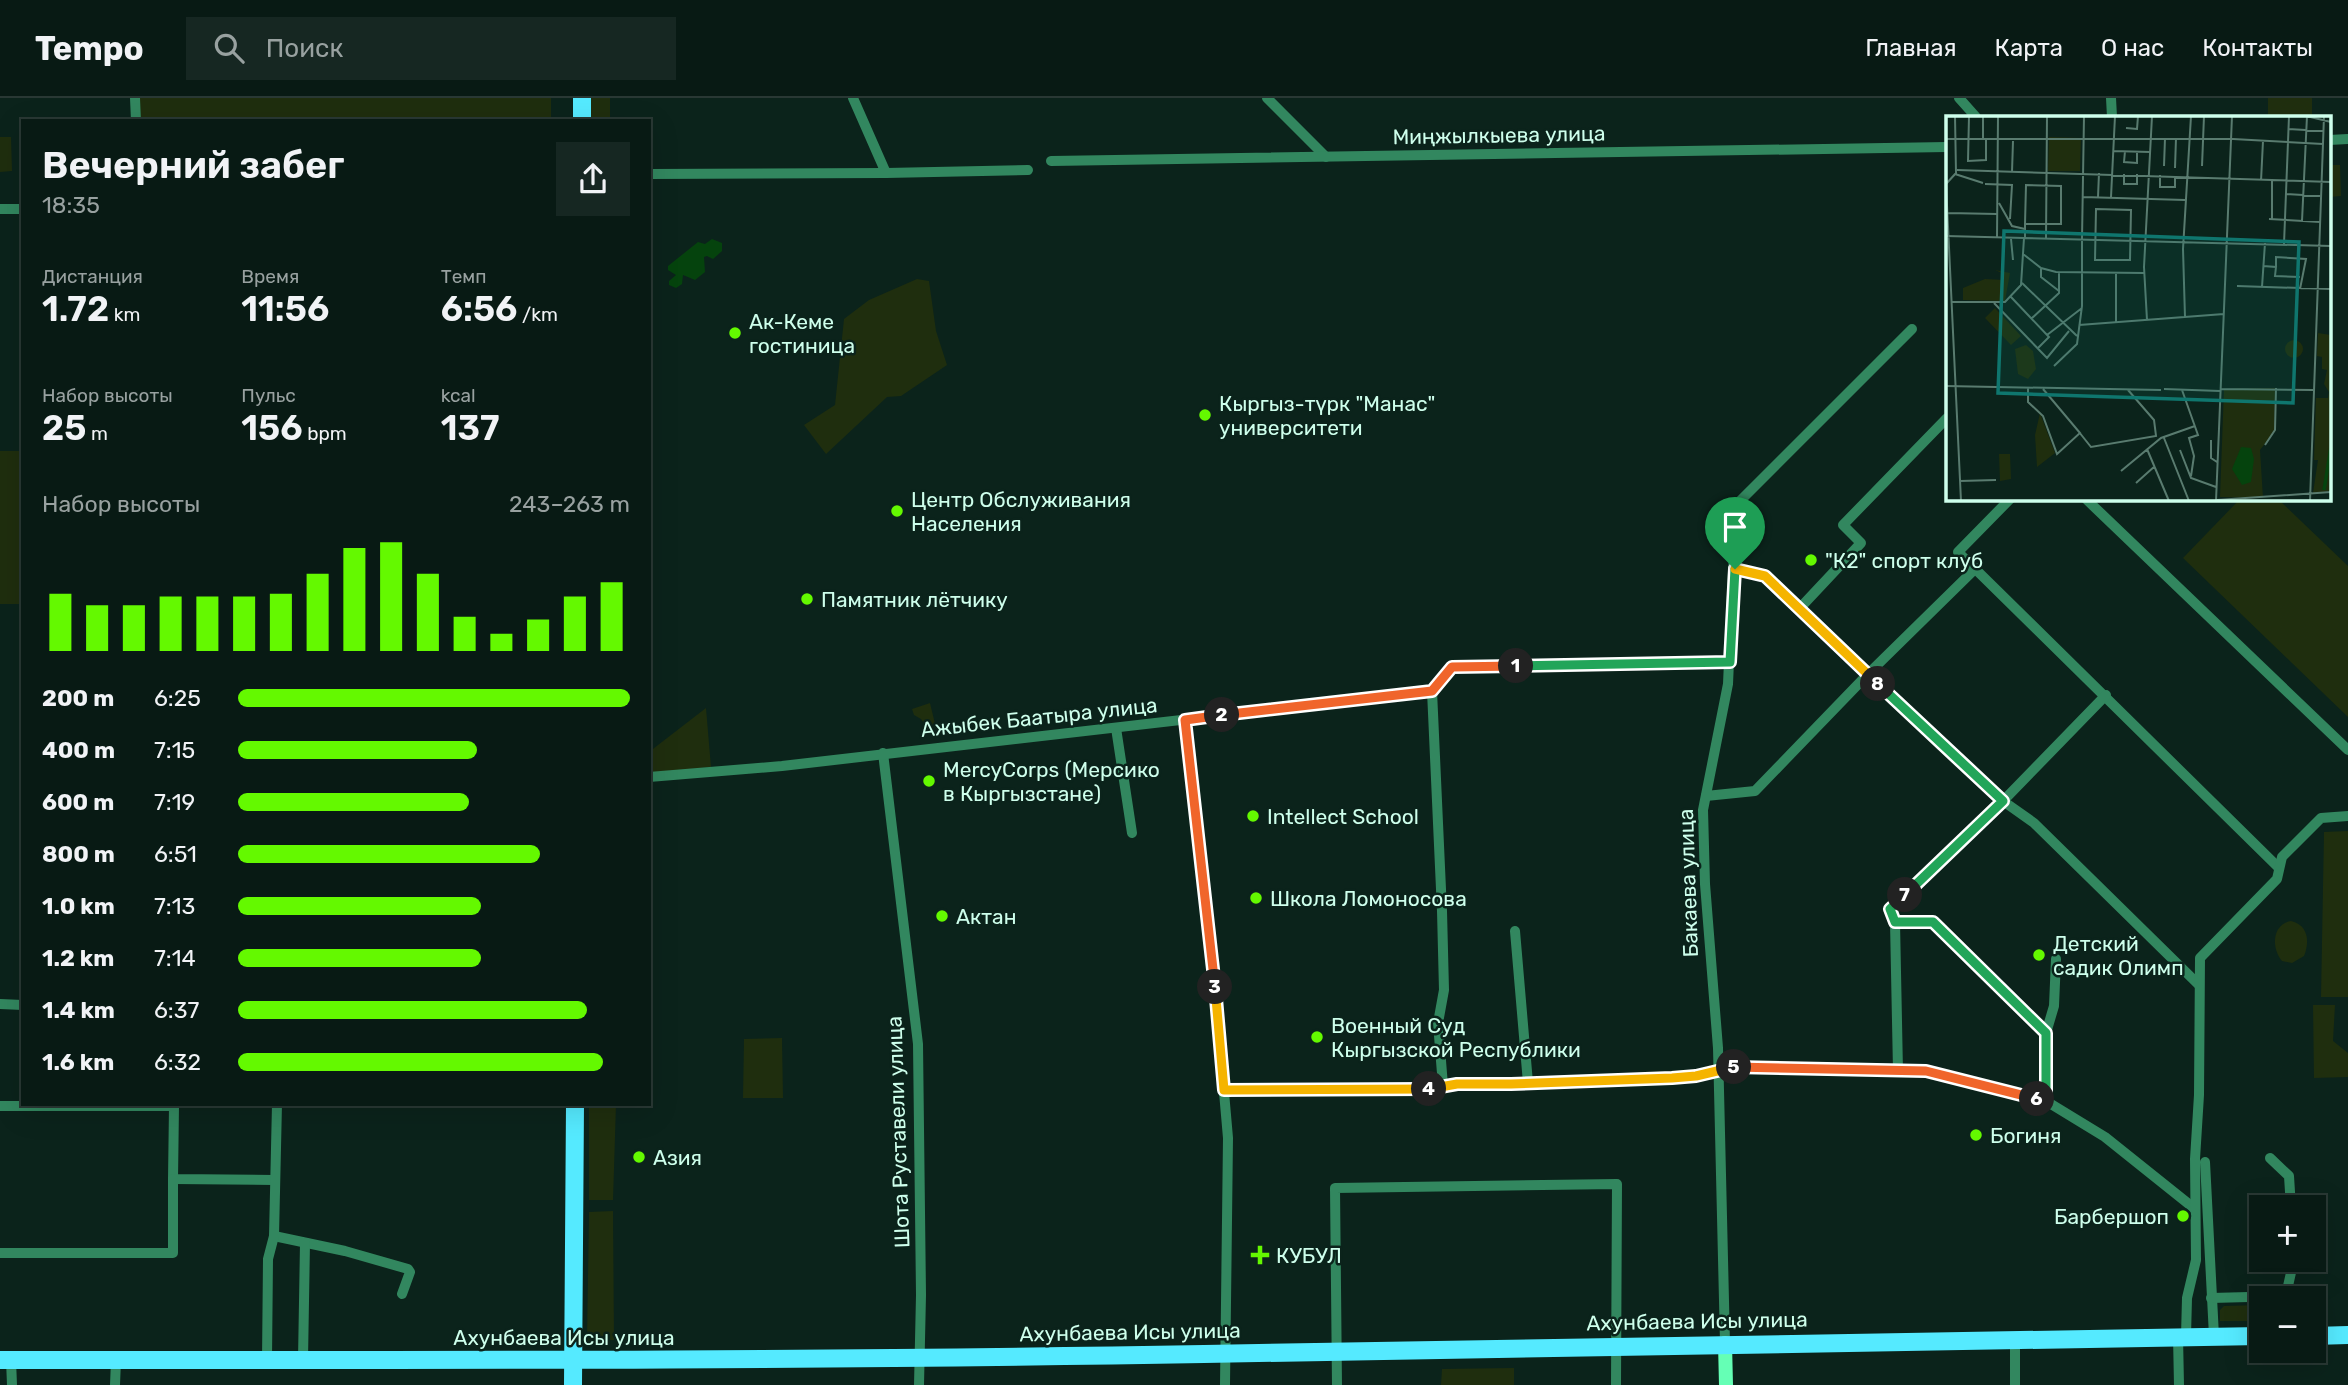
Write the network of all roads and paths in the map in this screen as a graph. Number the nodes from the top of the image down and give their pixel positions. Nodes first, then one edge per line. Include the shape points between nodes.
1 (135, 98) edge
2 (582, 98) edge
3 (853, 98) edge
4 (1267, 98) edge
5 (1959, 98) edge
6 (2111, 98) edge
7 (1975, 116) edge
8 (2112, 116) edge
9 (136, 119) edge
10 (582, 119) edge
11 (2348, 139) edge
12 (2330, 140) edge
13 (1946, 147) edge
14 (1326, 157) junction
15 (1051, 161) dead end
16 (1028, 170) dead end
17 (886, 173) junction
18 (651, 174) edge
19 (0, 209) edge
20 (21, 209) edge
21 (1912, 329) dead end
22 (1946, 419) edge
23 (2009, 500) edge
24 (2087, 500) edge
25 (1735, 569) junction
26 (1976, 569) junction
27 (1800, 608) junction
28 (1730, 662) junction
29 (1868, 674) junction
30 (1432, 691) junction
31 (2106, 695) junction
32 (1185, 720) junction
33 (1116, 728) junction
34 (2348, 750) edge
35 (883, 754) junction
36 (651, 777) edge
37 (1706, 796) junction
38 (2003, 801) junction
39 (2348, 816) edge
40 (1132, 834) dead end
41 (2279, 868) junction
42 (1895, 922) junction
43 (1515, 931) dead end
44 (2056, 959) dead end
45 (2199, 985) junction
46 (0, 1004) edge
47 (21, 1005) edge
48 (2046, 1033) junction
49 (1717, 1070) junction
50 (1898, 1071) junction
51 (1528, 1083) junction
52 (1443, 1086) junction
53 (1224, 1090) junction
54 (2046, 1101) junction
55 (0, 1106) edge
56 (277, 1106) edge
57 (575, 1106) edge
58 (2270, 1158) dead end
59 (2206, 1162) dead end
60 (173, 1180) junction
61 (274, 1180) junction
62 (2290, 1195) edge
63 (2195, 1209) junction
64 (274, 1236) junction
65 (305, 1243) junction
66 (0, 1253) edge
67 (402, 1294) dead end
68 (2211, 1298) junction
69 (2249, 1298) edge
70 (2348, 1335) edge
71 (2182, 1336) junction
72 (2214, 1336) junction
73 (2249, 1336) edge
74 (2326, 1336) edge
75 (2015, 1338) junction
76 (1725, 1343) junction
77 (1616, 1345) junction
78 (1337, 1351) junction
79 (1225, 1353) junction
80 (919, 1357) junction
81 (6, 1360) edge
82 (116, 1360) junction
83 (267, 1360) junction
84 (303, 1360) junction
85 (573, 1361) junction
86 (12, 1385) edge
87 (115, 1385) edge
88 (573, 1385) edge
89 (919, 1385) edge
90 (1225, 1385) edge
91 (1337, 1385) edge
92 (1616, 1385) edge
93 (1726, 1385) edge
94 (2015, 1385) edge
95 (2179, 1385) edge

1 - 9 street
2 - 10 main road
3 - 17 street
4 - 14 street
5 - 7 street
6 - 8 street
11 - 12 street
13 - 14 street, Миңжылкыева улица
14 - 15 street, Миңжылкыева улица
16 - 17 street
17 - 18 street
19 - 20 street
21 - 25 street, Бакаева улица via 1736,505
22 - 27 street via 1843,525 1861,543
23 - 26 street via 1958,552
24 - 34 street
25 - 27 street via 1765,576
25 - 28 street, Бакаева улица
26 - 29 street
26 - 31 street
27 - 29 street
28 - 30 street via 1452,667
28 - 37 street, Бакаева улица
29 - 37 street via 1755,791
29 - 38 street
30 - 32 street, Ажыбек Баатыра улица
30 - 52 street via 1443,911 1444,990 1438,1023
31 - 38 street
31 - 41 street
32 - 33 street, Ажыбек Баатыра улица
32 - 53 street
33 - 35 street, Ажыбек Баатыра улица
33 - 40 street
35 - 36 street, Ажыбек Баатыра улица
35 - 80 street, Шота Руставели улица via 918,1044
37 - 49 street, Бакаева улица via 1705,884
38 - 42 street via 1890,909
38 - 45 street via 2034,823
39 - 41 street via 2321,818 2282,857
41 - 45 street via 2277,879 2200,958
42 - 48 street via 1933,922
42 - 50 street
43 - 51 street
44 - 48 street via 2054,1006
45 - 63 street
46 - 47 street
48 - 54 street
49 - 50 street via 1740,1066
49 - 51 street via 1672,1078
49 - 76 street, Бакаева улица
50 - 54 street via 1926,1071
51 - 52 street
52 - 53 street
53 - 79 street
54 - 63 street via 2105,1137
55 - 60 street via 174,1106
56 - 61 street
57 - 85 main road
58 - 62 street via 2289,1176
59 - 68 street
60 - 61 street
60 - 66 street via 173,1253
61 - 64 street
63 - 71 street via 2196,1260
64 - 65 street
64 - 83 street via 268,1258
65 - 67 street via 408,1269
65 - 84 street
68 - 69 street
68 - 72 street
70 - 74 main road
71 - 72 main road, Ахунбаева Исы улица
71 - 75 main road, Ахунбаева Исы улица
71 - 95 street
72 - 73 main road, Ахунбаева Исы улица
75 - 76 main road, Ахунбаева Исы улица
75 - 94 street
76 - 77 main road, Ахунбаева Исы улица
76 - 93 main road, Бакаева улица
77 - 78 main road, Ахунбаева Исы улица
77 - 78 street via 1618,1184 1335,1188
77 - 92 street
78 - 79 main road, Ахунбаева Исы улица
78 - 91 street
79 - 80 main road, Ахунбаева Исы улица
79 - 90 street
80 - 85 main road, Ахунбаева Исы улица
80 - 89 street, Шота Руставели улица
81 - 82 main road, Ахунбаева Исы улица
81 - 86 street
82 - 83 main road, Ахунбаева Исы улица
82 - 87 street
83 - 84 main road, Ахунбаева Исы улица
84 - 85 main road, Ахунбаева Исы улица
85 - 88 main road

